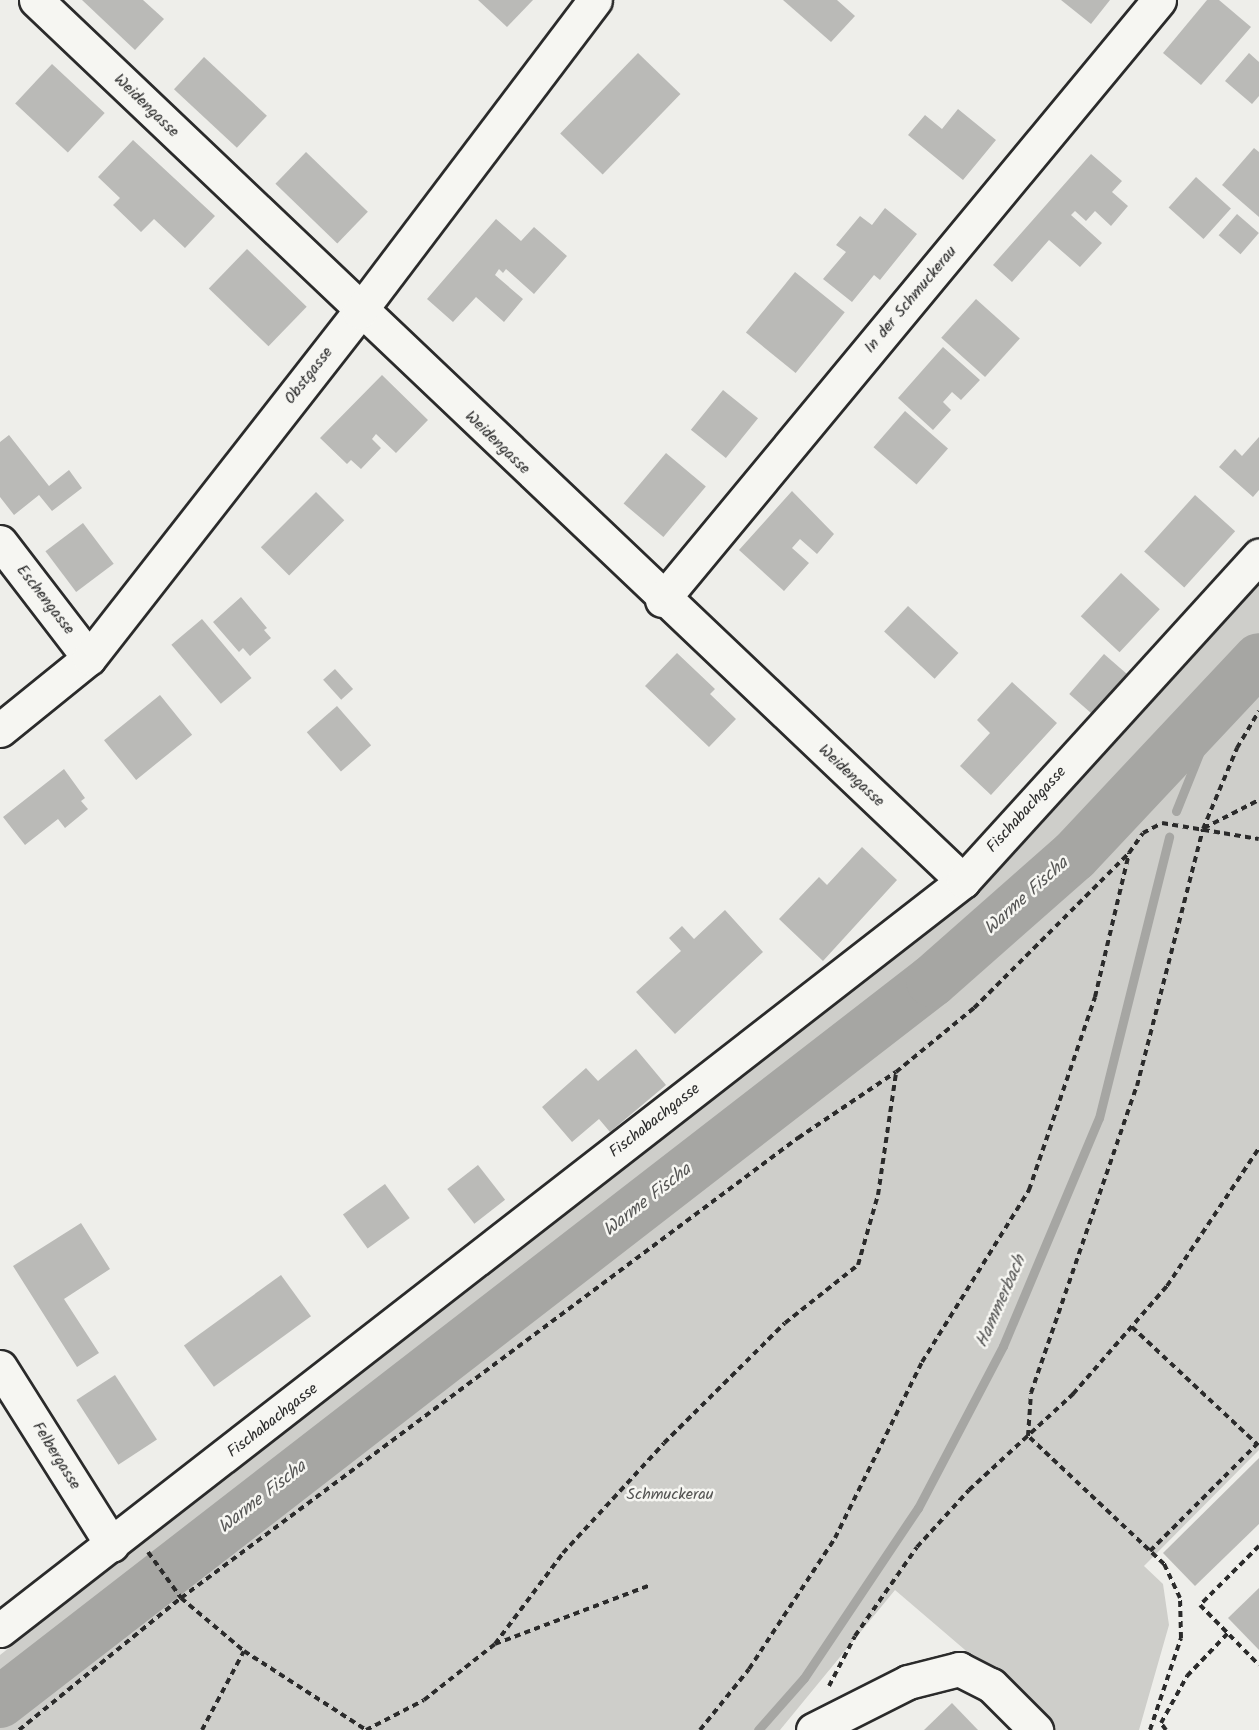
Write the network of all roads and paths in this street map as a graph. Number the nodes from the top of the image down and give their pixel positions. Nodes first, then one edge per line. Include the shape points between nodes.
1 (36, 0) edge
2 (1159, 0) edge
3 (591, 2) edge
4 (360, 312) junction
5 (0, 542) edge
6 (1259, 556) edge
7 (662, 600) junction
8 (89, 658) junction
9 (1259, 711) edge
10 (0, 730) edge
11 (1259, 800) edge
12 (1203, 829) junction
13 (1259, 839) edge
14 (1129, 853) junction
15 (963, 881) junction
16 (896, 1072) junction
17 (1259, 1148) edge
18 (1132, 1327) junction
19 (0, 1367) edge
20 (1028, 1436) junction
21 (1258, 1443) edge
22 (112, 1545) junction
23 (1259, 1546) edge
24 (1150, 1551) junction
25 (153, 1559) dead end
26 (651, 1585) dead end
27 (181, 1598) junction
28 (0, 1630) edge
29 (1228, 1633) junction
30 (495, 1644) junction
31 (244, 1651) junction
32 (1259, 1665) edge
33 (824, 1697) dead end
34 (19, 1730) edge
35 (202, 1730) edge
36 (366, 1730) edge
37 (700, 1730) edge
38 (813, 1730) edge
39 (1035, 1730) edge
40 (1150, 1730) edge
41 (1166, 1730) edge

1 - 4 street, Weidengasse
2 - 7 street, In der Schmuckerau
3 - 4 street, Obstgasse
4 - 7 street, Weidengasse
4 - 8 street, Obstgasse
5 - 8 street, Eschengasse
6 - 15 street, Fischabachgasse
7 - 15 street, Weidengasse
8 - 10 street, Obstgasse
9 - 12 path via 1237,748
11 - 12 path
12 - 13 path
12 - 14 path via 1162,823 1143,833
12 - 20 path via 1137,1086 1031,1393
14 - 16 path via 974,1008
14 - 37 path via 1095,997 1029,1190 922,1362 835,1538 749,1669
15 - 22 street, Fischabachgasse
16 - 27 path via 798,1137
16 - 30 path via 878,1195 858,1265 785,1323 664,1443 563,1553
17 - 18 path via 1167,1286
18 - 20 path via 1073,1394
18 - 21 path
19 - 22 street, Felbergasse
20 - 24 path
20 - 33 path via 969,1490 917,1547 855,1636
21 - 24 path
22 - 28 street, Fischabachgasse
23 - 29 path via 1200,1605
24 - 40 path via 1164,1564 1180,1598 1181,1638
25 - 27 path
26 - 30 path
27 - 31 path
27 - 34 path
29 - 32 path
29 - 41 path via 1187,1676 1161,1723
30 - 36 path via 424,1700
31 - 35 path
31 - 36 path
38 - 39 street via 908,1682 959,1670 991,1685

